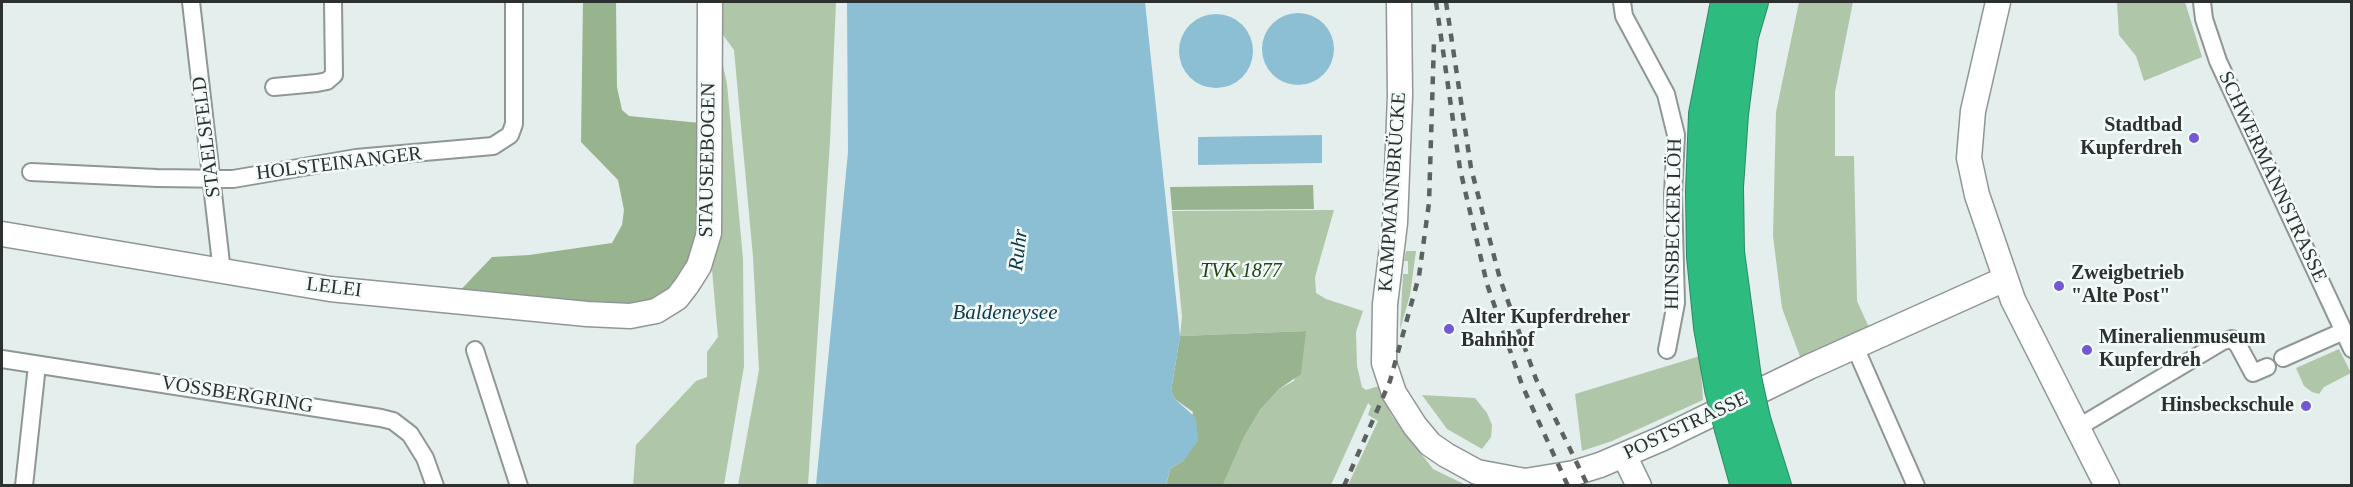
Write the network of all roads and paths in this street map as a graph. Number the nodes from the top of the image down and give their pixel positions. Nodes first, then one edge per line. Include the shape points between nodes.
1 (191, 2) edge
2 (333, 2) edge
3 (514, 2) edge
4 (710, 2) edge
5 (1399, 2) edge
6 (1622, 2) edge
7 (1727, 2) edge
8 (1752, 2) edge
9 (1998, 2) edge
10 (2202, 2) edge
11 (274, 87) dead end
12 (31, 172) dead end
13 (211, 180) junction
14 (2, 234) edge
15 (222, 272) junction
16 (2005, 279) junction
17 (667, 305) joint
18 (2343, 331) junction
19 (1855, 346) junction
20 (2352, 349) edge
21 (475, 350) dead end
22 (1667, 350) dead end
23 (2283, 358) dead end
24 (2, 359) edge
25 (37, 365) junction
26 (2267, 367) dead end
27 (1733, 384) junction
28 (1392, 387) joint
29 (1742, 424) junction
30 (2077, 428) junction
31 (1624, 455) junction
32 (24, 486) edge
33 (435, 486) edge
34 (519, 486) edge
35 (1639, 486) edge
36 (1747, 486) edge
37 (1776, 486) edge
38 (1916, 486) edge
39 (2107, 486) edge

1 - 13 street, STAELSFELD
2 - 11 street via 334,75 317,83
3 - 13 street, HOLSTEINANGER via 514,124 510,135 502,141 485,148 356,158
4 - 17 street, STAUSEEBOGEN via 710,233 695,274
5 - 28 street, KAMPMANNBRÜCKE via 1395,223 1383,352
6 - 22 street, HINSBECKER LÖH via 1624,16 1666,94 1676,135 1676,303
7 - 27 highway via 1705,114 1703,256 1708,315
8 - 27 highway via 1742,36 1727,187
9 - 16 street via 1973,111 1969,158 1981,209
10 - 18 street, SCHWERMANNSTRASSE via 2218,61
12 - 13 street, HOLSTEINANGER
13 - 15 street, STAELSFELD
14 - 15 street, LELEI
15 - 17 street, LELEI via 330,289 587,314 630,316
16 - 19 street, POSTSTRASSE
16 - 30 street
18 - 20 street, SCHWERMANNSTRASSE
18 - 23 street
19 - 31 street, POSTSTRASSE
19 - 38 street
21 - 34 street
24 - 25 street, VOSSBERGRING
25 - 32 street
25 - 33 street, VOSSBERGRING via 393,421 418,446
26 - 30 street via 2253,373 2238,345 2232,339 2223,341
27 - 29 highway, bridge
28 - 31 street, POSTSTRASSE via 1414,426 1430,444 1477,472 1525,481 1574,473
29 - 36 highway
29 - 37 highway
30 - 39 street
31 - 35 street

